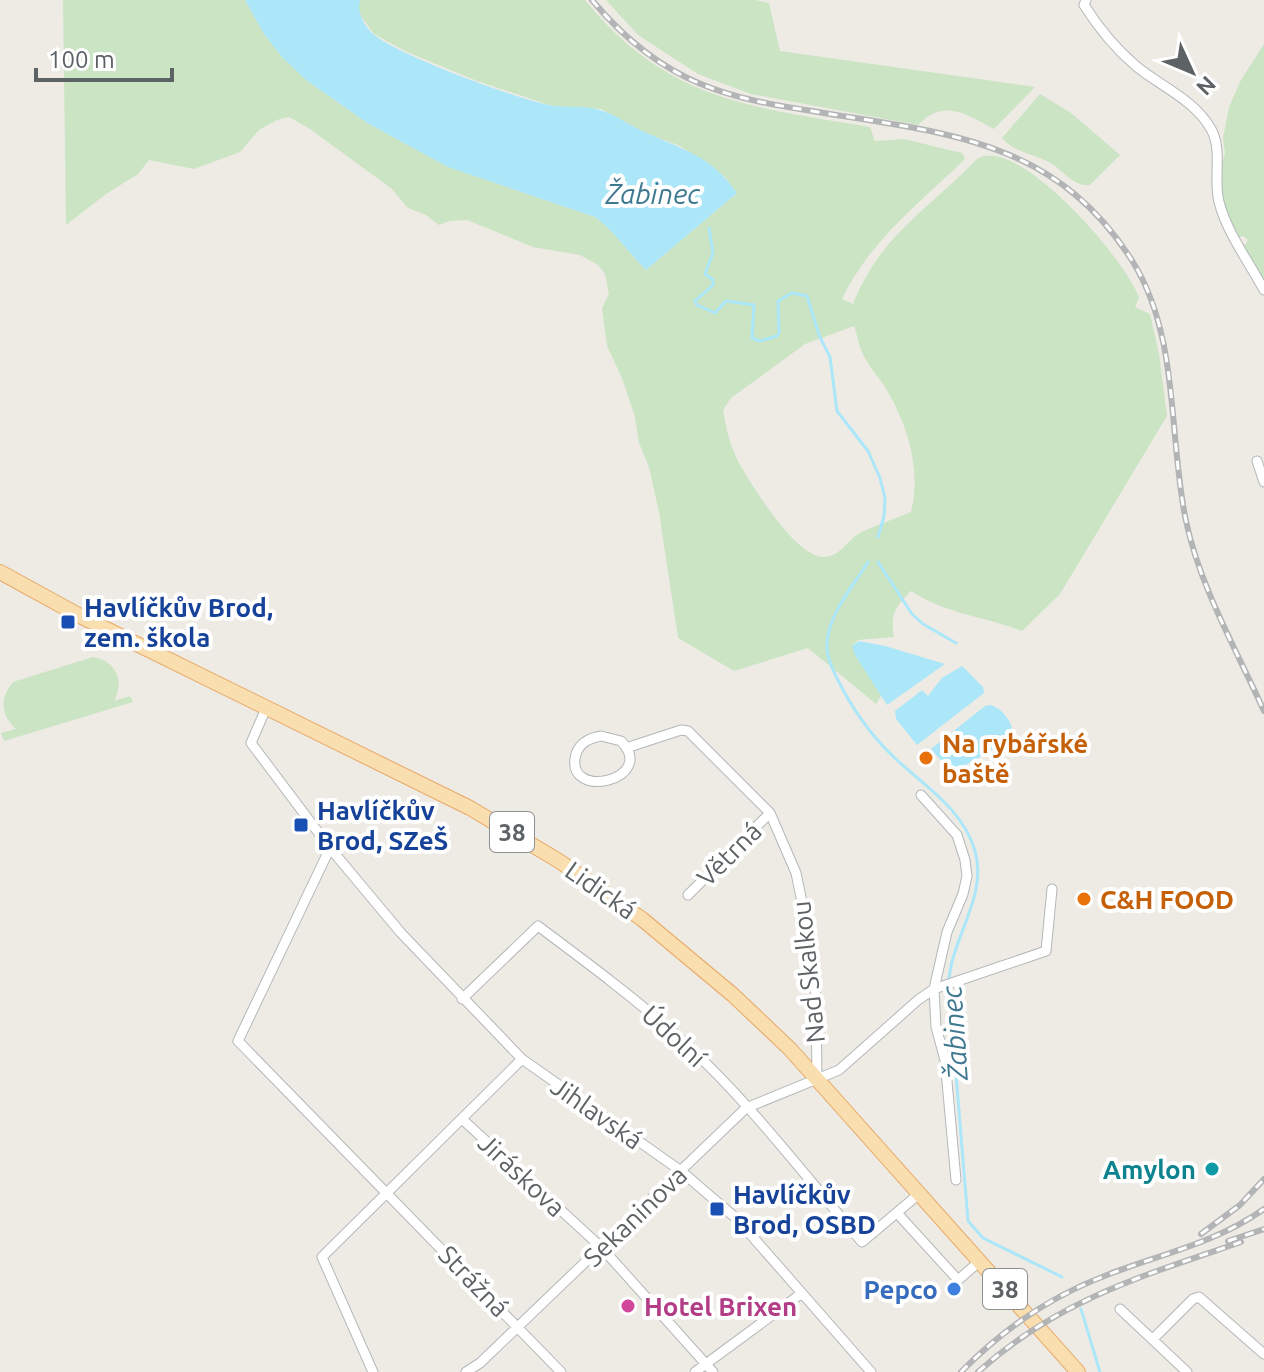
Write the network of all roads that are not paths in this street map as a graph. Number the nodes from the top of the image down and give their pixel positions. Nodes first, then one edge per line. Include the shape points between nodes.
1 (1086, 0) edge
2 (1264, 290) edge
3 (1257, 461) dead end
4 (1264, 482) edge
5 (0, 572) edge
6 (267, 706) junction
7 (626, 748) junction
8 (921, 795) dead end
9 (770, 813) junction
10 (330, 848) junction
11 (1052, 889) dead end
12 (688, 895) dead end
13 (938, 988) junction
14 (462, 999) junction
15 (522, 1059) junction
16 (817, 1079) junction
17 (746, 1108) junction
18 (462, 1119) junction
19 (681, 1171) junction
20 (956, 1180) dead end
21 (387, 1191) junction
22 (920, 1193) junction
23 (897, 1213) junction
24 (602, 1248) junction
25 (980, 1261) junction
26 (802, 1293) junction
27 (1120, 1309) dead end
28 (519, 1327) junction
29 (1153, 1339) junction
30 (1264, 1354) edge
31 (710, 1368) edge
32 (373, 1372) edge
33 (466, 1372) edge
34 (561, 1372) edge
35 (695, 1372) edge
36 (871, 1372) edge
37 (1078, 1372) edge
38 (1187, 1372) edge

1 - 2 street via 1094,21 1118,48 1194,107 1212,129 1218,199
3 - 4 street
5 - 6 main road, Lidická / 38
6 - 10 street, Jihlavská via 251,743
6 - 16 main road, Lidická / 38 via 446,795 570,868 687,954
7 - 7 street via 627,767 609,781 586,779 577,767 576,753 591,738 609,736
7 - 9 street, Nad Skalkou via 688,731
8 - 13 street via 957,835 967,876 947,932
9 - 12 street, Větrná
9 - 16 street, Nad Skalkou via 796,873 811,946
10 - 14 street, Jihlavská
10 - 21 street, Strážná via 238,1041
11 - 13 street, Sekaninova via 1046,951
13 - 16 street, Sekaninova via 839,1070
13 - 20 street via 936,1027 945,1060
14 - 15 street, Jihlavská
14 - 17 street, Údolní via 538,926 689,1046
15 - 18 street
15 - 19 street, Jihlavská
16 - 17 street, Sekaninova
16 - 22 main road, Lidická / 38
17 - 19 street, Sekaninova
17 - 23 street, Údolní via 862,1242
18 - 21 street
18 - 24 street, Jiráskova
19 - 24 street, Sekaninova
19 - 26 street, Jihlavská via 744,1225
21 - 28 street, Strážná
21 - 32 street via 322,1257
22 - 23 street
22 - 25 main road, Lidická / 38
23 - 25 street via 958,1280
24 - 28 street, Sekaninova
24 - 31 street, Jiráskova
25 - 37 main road, Lidická / 38
26 - 31 street
26 - 36 street, Jihlavská
27 - 29 street
28 - 33 street, Sekaninova
28 - 34 street, Strážná
29 - 30 street via 1199,1297
29 - 38 street
31 - 35 street

